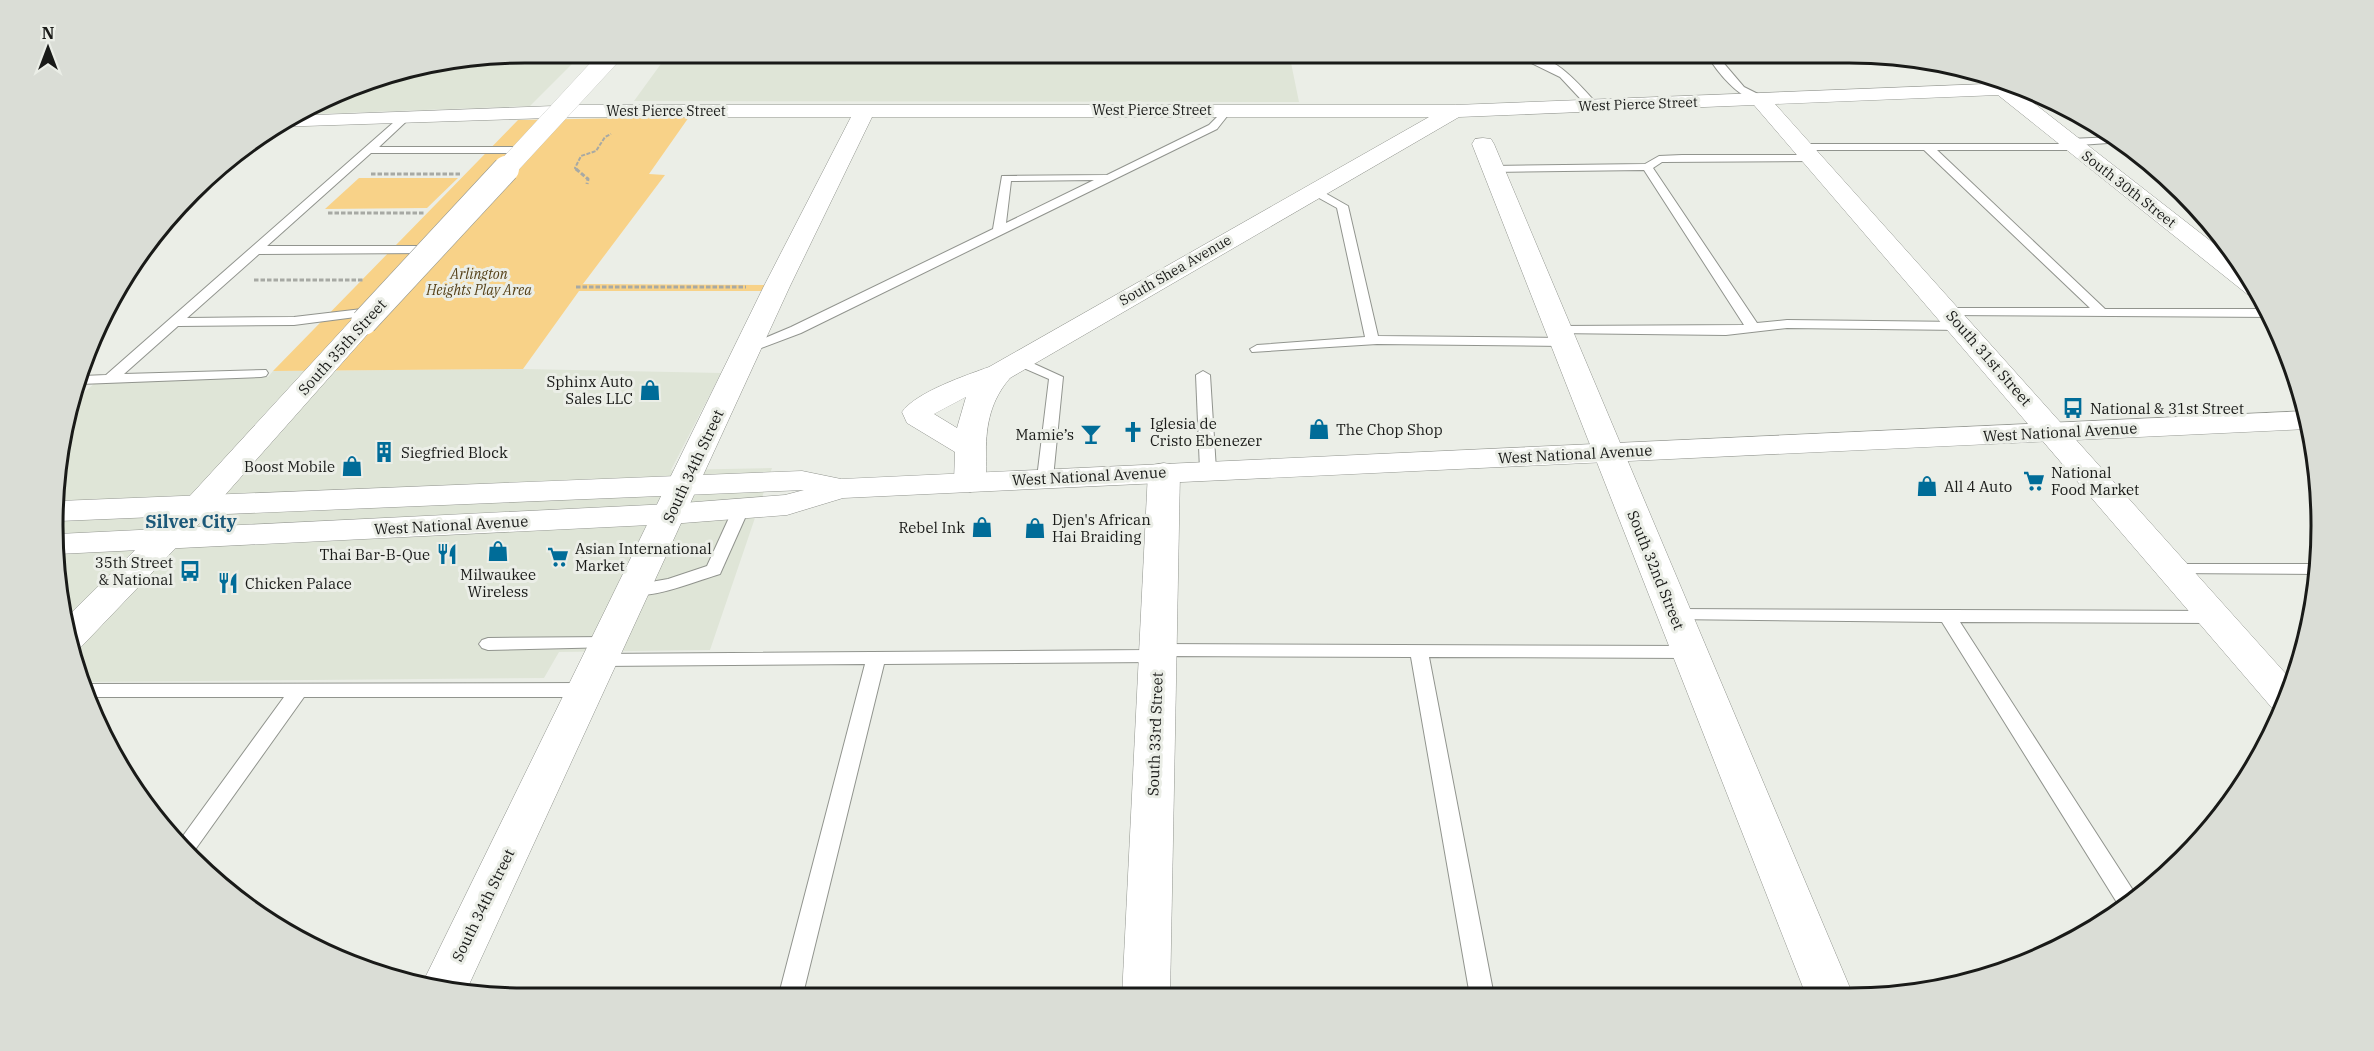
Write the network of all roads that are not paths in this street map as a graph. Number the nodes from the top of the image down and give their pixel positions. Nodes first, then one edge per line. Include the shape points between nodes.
1 (603, 63) edge
2 (1544, 63) edge
3 (1719, 63) edge
4 (591, 71) dead end
5 (1999, 89) edge
6 (2023, 97) edge
7 (1760, 99) junction
8 (1593, 106) junction
9 (1563, 107) junction
10 (865, 110) junction
11 (1227, 110) junction
12 (1455, 111) junction
13 (553, 112) junction
14 (406, 117) junction
15 (301, 121) edge
16 (2105, 141) edge
17 (2073, 144) junction
18 (1927, 147) junction
19 (369, 150) junction
20 (517, 150) junction
21 (1384, 151) junction
22 (1808, 152) junction
23 (1488, 157) joint
24 (1647, 167) junction
25 (1110, 177) junction
26 (1314, 191) junction
27 (999, 231) junction
28 (256, 250) junction
29 (424, 250) junction
30 (2235, 273) edge
31 (2102, 313) junction
32 (2259, 313) edge
33 (1956, 319) junction
34 (175, 322) junction
35 (1752, 326) junction
36 (1561, 336) junction
37 (1377, 340) junction
38 (748, 348) junction
39 (1257, 349) dead end
40 (1009, 366) junction
41 (261, 373) dead end
42 (1203, 375) dead end
43 (110, 379) junction
44 (87, 380) edge
45 (2298, 420) edge
46 (2054, 432) junction
47 (971, 449) junction
48 (1609, 453) junction
49 (1208, 470) junction
50 (1164, 472) junction
51 (1045, 478) junction
52 (970, 482) junction
53 (841, 489) junction
54 (677, 499) junction
55 (199, 505) junction
56 (741, 509) junction
57 (63, 511) edge
58 (165, 540) junction
59 (64, 544) edge
60 (2174, 569) junction
61 (2309, 569) edge
62 (634, 590) junction
63 (1675, 615) junction
64 (1947, 616) junction
65 (2215, 617) junction
66 (75, 630) edge
67 (488, 644) dead end
68 (1419, 651) junction
69 (1690, 652) junction
70 (1157, 653) junction
71 (876, 658) junction
72 (598, 664) junction
73 (94, 690) edge
74 (299, 690) junction
75 (2280, 692) edge
76 (189, 843) edge
77 (2125, 896) edge
78 (447, 981) edge
79 (793, 988) edge
80 (1146, 988) edge
81 (1481, 988) edge
82 (1827, 988) edge

1 - 55 street, South 35th Street, bridge
2 - 8 lane via 1567,77
3 - 7 lane, South 31st Street via 1741,89
4 - 13 lane
5 - 7 street, West Pierce Street
6 - 17 street, South 30th Street
7 - 8 street, West Pierce Street
7 - 22 street, South 31st Street
8 - 9 street, West Pierce Street
9 - 12 street, West Pierce Street
9 - 21 street via 1468,125
10 - 11 street, West Pierce Street
10 - 13 street, West Pierce Street
10 - 38 street, South 34th Street
11 - 12 street, West Pierce Street
11 - 25 lane via 1213,127
12 - 21 street, South Shea Avenue
13 - 14 street, West Pierce Street
13 - 20 lane
14 - 15 street, West Pierce Street
14 - 19 lane
16 - 17 lane
17 - 18 lane
17 - 30 street, South 30th Street
18 - 22 lane
18 - 31 lane
19 - 20 lane
19 - 28 lane
20 - 29 lane
21 - 26 street, South Shea Avenue
22 - 24 lane via 1659,159
22 - 33 street, South 31st Street
23 - 24 lane
23 - 36 street, South 32nd Street
24 - 35 lane
25 - 27 lane
25 - 27 lane via 1006,178
26 - 37 lane via 1342,206 1372,338
26 - 40 street, South Shea Avenue
27 - 38 lane via 796,330
28 - 29 lane
28 - 34 lane
29 - 34 lane via 366,312 294,321
31 - 32 lane
31 - 33 lane
33 - 35 lane
33 - 46 street, South 31st Street
34 - 43 lane
35 - 36 lane via 1726,331
36 - 37 lane
36 - 48 street, South 32nd Street
37 - 39 lane
38 - 54 street, South 34th Street
40 - 47 street, South Shea Avenue via 986,386 976,402
40 - 47 street via 916,412 918,417
40 - 51 lane via 1056,377
41 - 43 lane
42 - 49 lane
43 - 44 lane
45 - 46 street, West National Avenue
46 - 48 street, West National Avenue
46 - 60 street, South 31st Street
47 - 52 street, South Shea Avenue
48 - 49 street, West National Avenue
48 - 63 street, South 32nd Street
49 - 50 street, West National Avenue
50 - 51 street, West National Avenue
50 - 70 street, South 33rd Street
51 - 52 street, West National Avenue
52 - 53 street, West National Avenue
53 - 54 street, West National Avenue via 802,480
53 - 56 street, West National Avenue via 787,505
54 - 55 street, West National Avenue
54 - 56 street, West National Avenue
54 - 58 street, West National Avenue
54 - 62 street, South 34th Street
55 - 57 street, West National Avenue
55 - 58 street, South 35th Street
56 - 62 lane via 714,570
58 - 59 street, West National Avenue
58 - 66 street, South 35th Street
60 - 61 lane
60 - 65 street, South 31st Street
62 - 72 street, South 34th Street
63 - 64 lane
63 - 69 street, South 32nd Street
64 - 65 lane
64 - 77 lane
65 - 75 street, South 31st Street
67 - 72 lane
68 - 69 lane
68 - 70 lane
68 - 81 lane
69 - 82 street, South 32nd Street
70 - 71 lane
70 - 80 street, South 33rd Street
71 - 72 lane
71 - 79 lane
72 - 74 lane
72 - 78 street, South 34th Street
73 - 74 lane
74 - 76 lane

